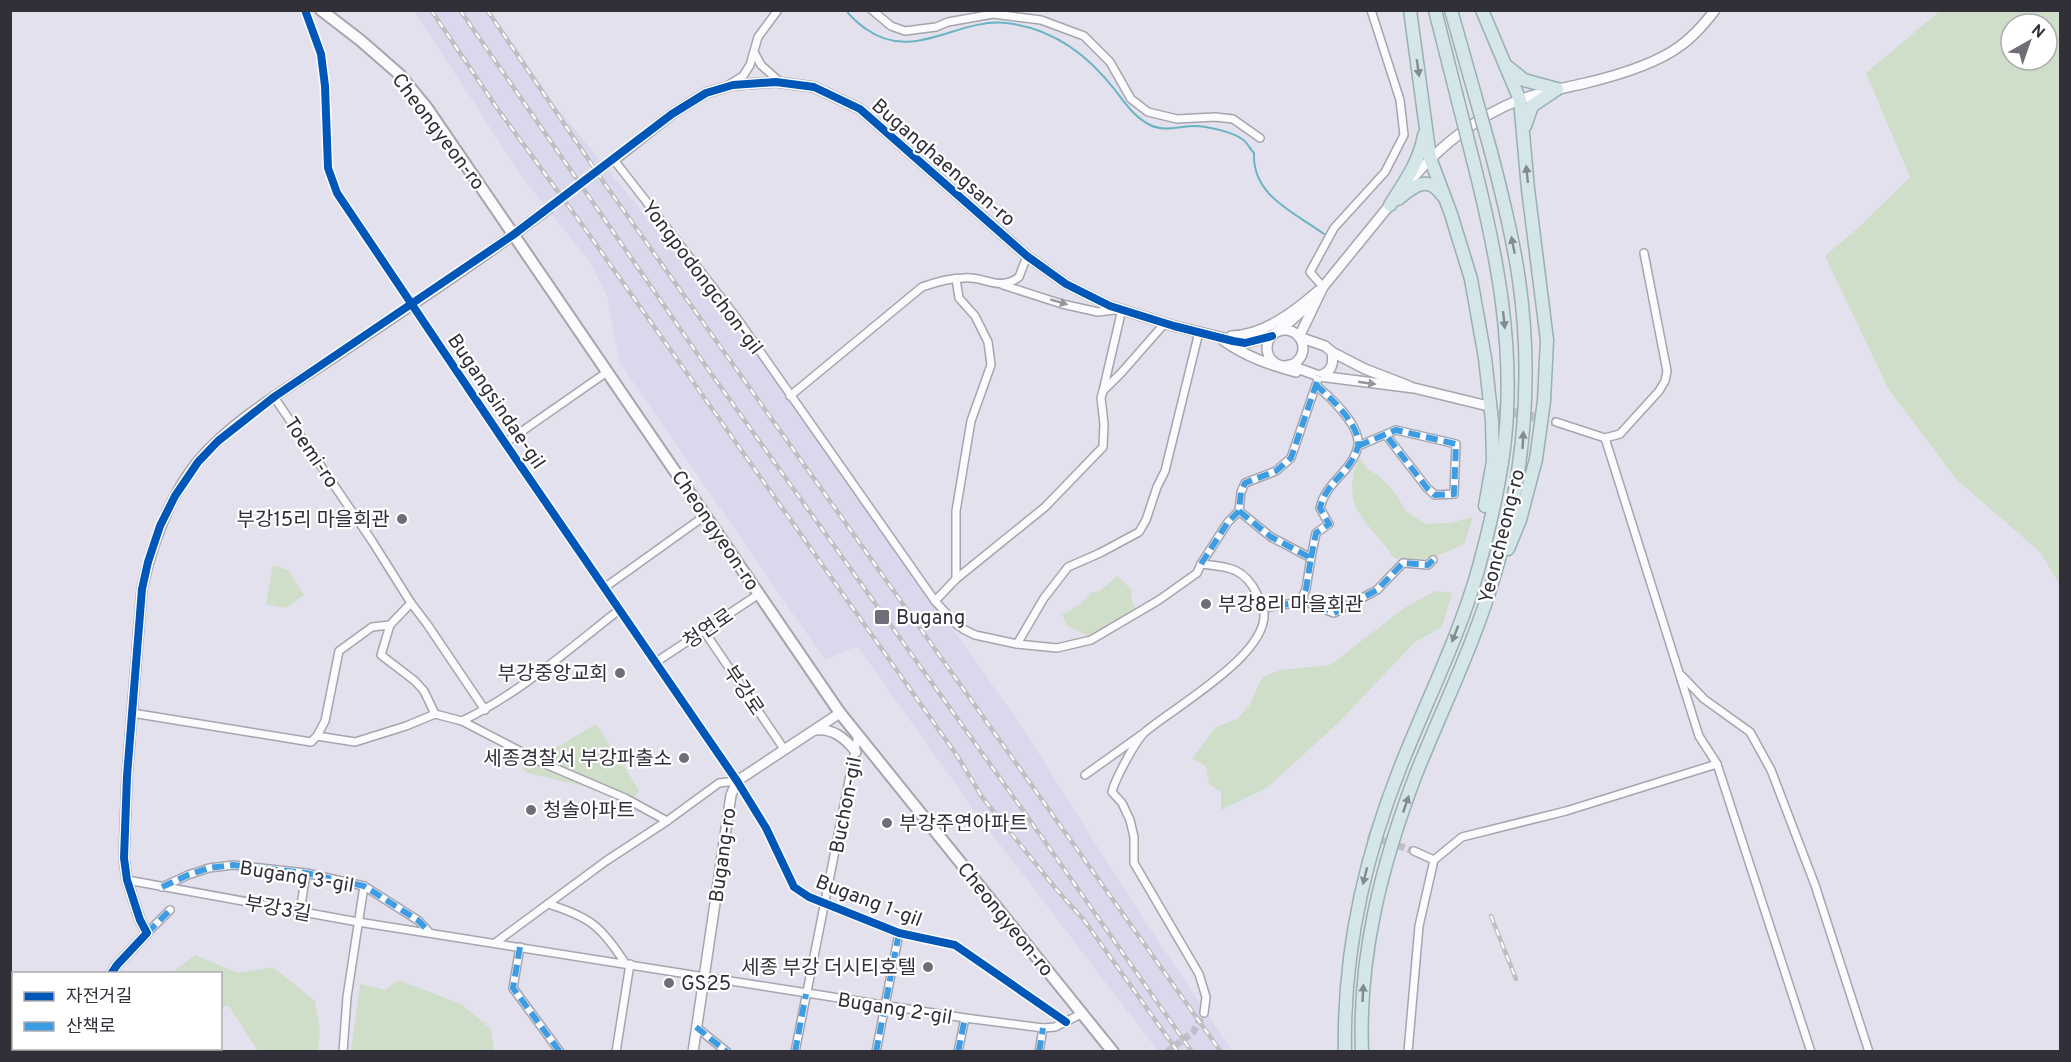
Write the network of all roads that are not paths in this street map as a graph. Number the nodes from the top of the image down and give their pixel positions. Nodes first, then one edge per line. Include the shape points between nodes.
1 (305, 10) edge
2 (321, 10) edge
3 (778, 10) edge
4 (872, 10) edge
5 (1371, 10) edge
6 (1410, 10) edge
7 (1435, 10) edge
8 (1451, 10) edge
9 (1482, 10) edge
10 (1715, 10) edge
11 (754, 54) junction
12 (1505, 63) junction
13 (780, 82) junction
14 (728, 86) junction
15 (1557, 89) junction
16 (1520, 100) junction
17 (1426, 122) junction
18 (1523, 133) junction
19 (1260, 138) dead end
20 (1430, 158) junction
21 (614, 160) joint
22 (1446, 200) junction
23 (1390, 205) junction
24 (548, 209) tunnel mouth
25 (513, 235) junction
26 (1644, 253) dead end
27 (1027, 256) junction
28 (956, 279) junction
29 (1003, 285) junction
30 (1321, 291) junction
31 (412, 305) junction
32 (1122, 309) junction
33 (1165, 323) junction
34 (1199, 332) junction
35 (1276, 333) junction
36 (1299, 337) junction
37 (1220, 338) junction
38 (1318, 344) junction
39 (1332, 352) junction
40 (1271, 359) junction
41 (1289, 365) junction
42 (607, 372) junction
43 (1318, 381) junction
44 (1414, 388) junction
45 (1103, 391) junction
46 (790, 396) junction
47 (274, 397) junction
48 (1484, 405) tunnel mouth
49 (1556, 422) tunnel mouth
50 (1386, 435) junction
51 (1605, 438) junction
52 (505, 443) junction
53 (1358, 446) junction
54 (1239, 511) junction
55 (706, 515) junction
56 (1311, 558) junction
57 (1433, 560) dead end
58 (1201, 564) junction
59 (956, 579) junction
60 (604, 588) junction
61 (759, 594) junction
62 (1486, 600) junction
63 (935, 601) junction
64 (1300, 602) junction
65 (1467, 602) junction
66 (411, 603) junction
67 (1264, 608) junction
68 (619, 610) junction
69 (390, 625) junction
70 (704, 631) junction
71 (1017, 644) junction
72 (656, 662) junction
73 (1680, 674) junction
74 (485, 710) junction
75 (132, 713) junction
76 (840, 713) junction
77 (435, 714) junction
78 (462, 721) junction
79 (815, 730) junction
80 (1143, 734) junction
81 (858, 735) junction
82 (317, 736) junction
83 (784, 749) junction
84 (856, 752) junction
85 (1717, 764) junction
86 (1085, 775) dead end
87 (737, 781) junction
88 (667, 821) junction
89 (1414, 851) tunnel mouth
90 (1434, 860) junction
91 (306, 873) junction
92 (128, 880) junction
93 (364, 886) junction
94 (162, 887) junction
95 (825, 903) junction
96 (548, 904) junction
97 (170, 910) dead end
98 (300, 912) junction
99 (358, 922) junction
100 (429, 932) junction
101 (147, 933) junction
102 (899, 933) junction
103 (495, 943) junction
104 (520, 947) junction
105 (627, 964) junction
106 (112, 972) edge
107 (704, 977) junction
108 (806, 994) junction
109 (885, 1006) junction
110 (1083, 1013) junction
111 (1204, 1013) tunnel mouth
112 (965, 1018) junction
113 (1066, 1022) junction
114 (696, 1027) junction
115 (1043, 1028) junction
116 (343, 1052) edge
117 (560, 1052) edge
118 (616, 1052) edge
119 (693, 1052) edge
120 (728, 1052) edge
121 (795, 1052) edge
122 (876, 1052) edge
123 (958, 1052) edge
124 (1039, 1052) edge
125 (1113, 1052) edge
126 (1345, 1052) edge
127 (1362, 1052) edge
128 (1407, 1052) edge
129 (1811, 1052) edge
130 (1869, 1052) edge

1 - 31 street, Bugangsindae-gil via 321,54 328,168 336,193
2 - 25 main road, Cheongyeon-ro via 399,74
3 - 11 street via 758,37
4 - 19 street via 891,26 905,31 993,14 1041,20 1084,36 1110,62 1131,99 1149,112 1177,120 1233,119
5 - 30 street via 1400,100 1404,135 1385,172 1334,228 1310,272
6 -> 17 highway
7 -> 65 highway, Yeoncheong-ro, bridge via 1486,213 1506,340 1504,447 1493,509
62 -> 8 highway, Yeoncheong-ro, bridge via 1510,516 1522,451 1525,341 1519,279 1506,212
9 - 12 highway
10 - 15 street via 1679,48 1665,55 1609,77
11 - 13 street
11 - 14 street via 743,76
12 - 15 highway via 1524,80
12 - 16 highway
13 - 14 street, Buganghaengsan-ro
13 - 27 street, Buganghaengsan-ro via 814,87 860,110
14 - 21 street, Buganghaengsan-ro via 706,93 672,114
15 - 16 street
15 - 18 highway via 1533,106
16 - 18 highway
16 - 20 street via 1460,133
17 - 20 highway
17 - 23 highway via 1413,169
62 -> 18 highway via 1520,520 1536,459 1544,401 1547,340
20 - 22 highway
20 - 23 street
21 - 46 street, Yongpodongchon-gil via 736,317
22 - 23 highway via 1437,188 1419,184
22 - 65 highway via 1471,279 1492,421 1492,461
23 - 30 street
24 - 25 street
25 - 31 street
25 - 42 main road, Cheongyeon-ro
26 - 51 street via 1667,371 1665,381 1620,434
27 - 29 street via 1019,277
27 - 32 street, Buganghaengsan-ro via 1066,284
28 - 29 street via 966,277
28 - 46 street via 922,287
28 - 59 street via 958,298 975,316 985,336 991,365 971,421 956,511
29 -> 32 street via 1098,312
30 - 35 street
30 - 36 street
30 - 37 street via 1258,331
30 - 38 street via 1308,326 1310,336
31 - 47 street
31 - 52 street, Bugangsindae-gil
32 - 33 street, Buganghaengsan-ro
32 - 45 street
33 - 34 street, Buganghaengsan-ro
33 - 45 street
34 - 37 street, Buganghaengsan-ro
34 - 71 street via 1165,471 1146,520 1139,532 1068,567
35 - 36 street via 1290,331
35 - 37 street via 1245,343
35 - 40 street via 1267,350
36 - 38 street
36 - 41 street via 1301,356
37 - 40 street
37 - 43 street via 1242,353
38 - 39 street
39 - 43 street via 1332,367
39 - 44 street
40 - 41 street
41 - 43 street
42 - 52 street
42 - 55 main road, Cheongyeon-ro
43 -> 44 street
43 - 53 street via 1346,417 1358,438
43 - 54 street, Yongpodongchon-gil via 1291,459 1276,471 1245,483
44 - 48 street
45 - 59 street via 1103,447 1045,507
46 - 63 street, Yongpodongchon-gil
47 - 66 street, Toemi-ro
47 - 75 street via 198,462 160,526 142,589
49 - 51 street
50 - 50 street via 1396,430 1456,444 1454,494 1435,495 1426,488
50 - 53 street
51 - 73 street
52 - 60 street, Bugangsindae-gil
53 - 56 street via 1321,502 1329,524 1316,533
54 - 56 street via 1271,537
54 - 58 street, Yongpodongchon-gil
55 - 60 street
55 - 61 main road, Cheongyeon-ro
56 - 64 street
57 - 64 street via 1428,565 1403,563 1377,590 1334,613
58 - 67 street via 1244,574
58 - 71 street, Yongpodongchon-gil via 1197,573 1159,600 1091,640 1057,648
59 - 63 street
60 - 68 street, Bugangsindae-gil
61 - 70 street, 청연로
61 - 76 main road, Cheongyeon-ro
127 -> 62 highway, Yeoncheong-ro via 1371,920 1386,859
63 - 71 street, Yongpodongchon-gil via 963,629
64 - 67 street
65 -> 126 highway, Yeoncheong-ro via 1399,770 1371,856 1356,914
66 - 69 street
66 - 74 street
67 - 80 street via 1258,636 1245,654
68 - 72 street, Bugangsindae-gil
68 - 74 street
69 - 77 street via 381,655 415,681
69 - 82 street via 372,627 339,651 325,721
70 - 72 street, 청연로
70 - 83 street, 부강로
72 - 87 street, Bugangsindae-gil
73 - 85 street via 1699,736
73 - 130 street via 1704,699 1749,732 1771,770 1815,885
74 - 78 street
75 - 82 street via 311,742
75 - 92 street via 124,858
76 - 79 street, Bugang-ro
76 - 81 main road, Cheongyeon-ro
77 - 78 street
77 - 82 street via 355,742
78 - 88 street
79 - 83 street, Bugang-ro
79 - 84 street via 837,734
80 - 86 street
80 - 111 street via 1115,780 1112,792 1130,820 1134,863 1199,974 1206,997
81 - 84 street, Buchon-gil
81 - 110 main road, Cheongyeon-ro
83 - 87 street, Bugang-ro
84 - 95 street, Buchon-gil
85 - 90 street via 1566,811 1462,837
85 - 129 street
87 - 88 street via 720,783
87 - 95 street, Bugang 1-gil via 766,828 794,886
87 - 107 street, Bugang-ro via 731,795
88 - 96 street
89 - 90 street
90 - 128 street via 1419,926
91 - 93 street, Bugang 3-gil
91 - 94 street, Bugang 3-gil via 233,865 209,868
91 - 98 street
92 - 94 street, 부강3길
92 - 101 street
93 - 99 street, Bugang 3-gil
93 - 100 street, Bugang 3-gil via 419,921
94 - 98 street, 부강3길
95 - 102 street, Bugang 1-gil
95 - 108 street, Buchon-gil
96 - 103 street
96 - 105 street via 591,922
97 - 101 street
98 - 99 street, 부강3길
99 - 100 street, 부강3길
99 - 116 street, Bugang 3-gil
100 - 103 street
101 - 106 street
102 - 109 street
102 - 113 street, Bugang 1-gil via 955,945
103 - 104 street
104 - 105 street
104 - 117 street via 513,988
105 - 107 street
105 - 118 street
107 - 108 street, Bugang 2-gil
107 - 114 street, Bugang-ro
108 - 109 street, Bugang 2-gil
108 - 121 street, Buchon-gil
109 - 112 street, Bugang 2-gil
109 - 122 street
110 - 113 street, Bugang 2-gil
110 - 125 main road, Cheongyeon-ro
112 - 115 street, Bugang 2-gil
112 - 123 street
113 - 115 street, Bugang 2-gil
114 - 119 street, Bugang-ro
114 - 120 street
115 - 124 street

